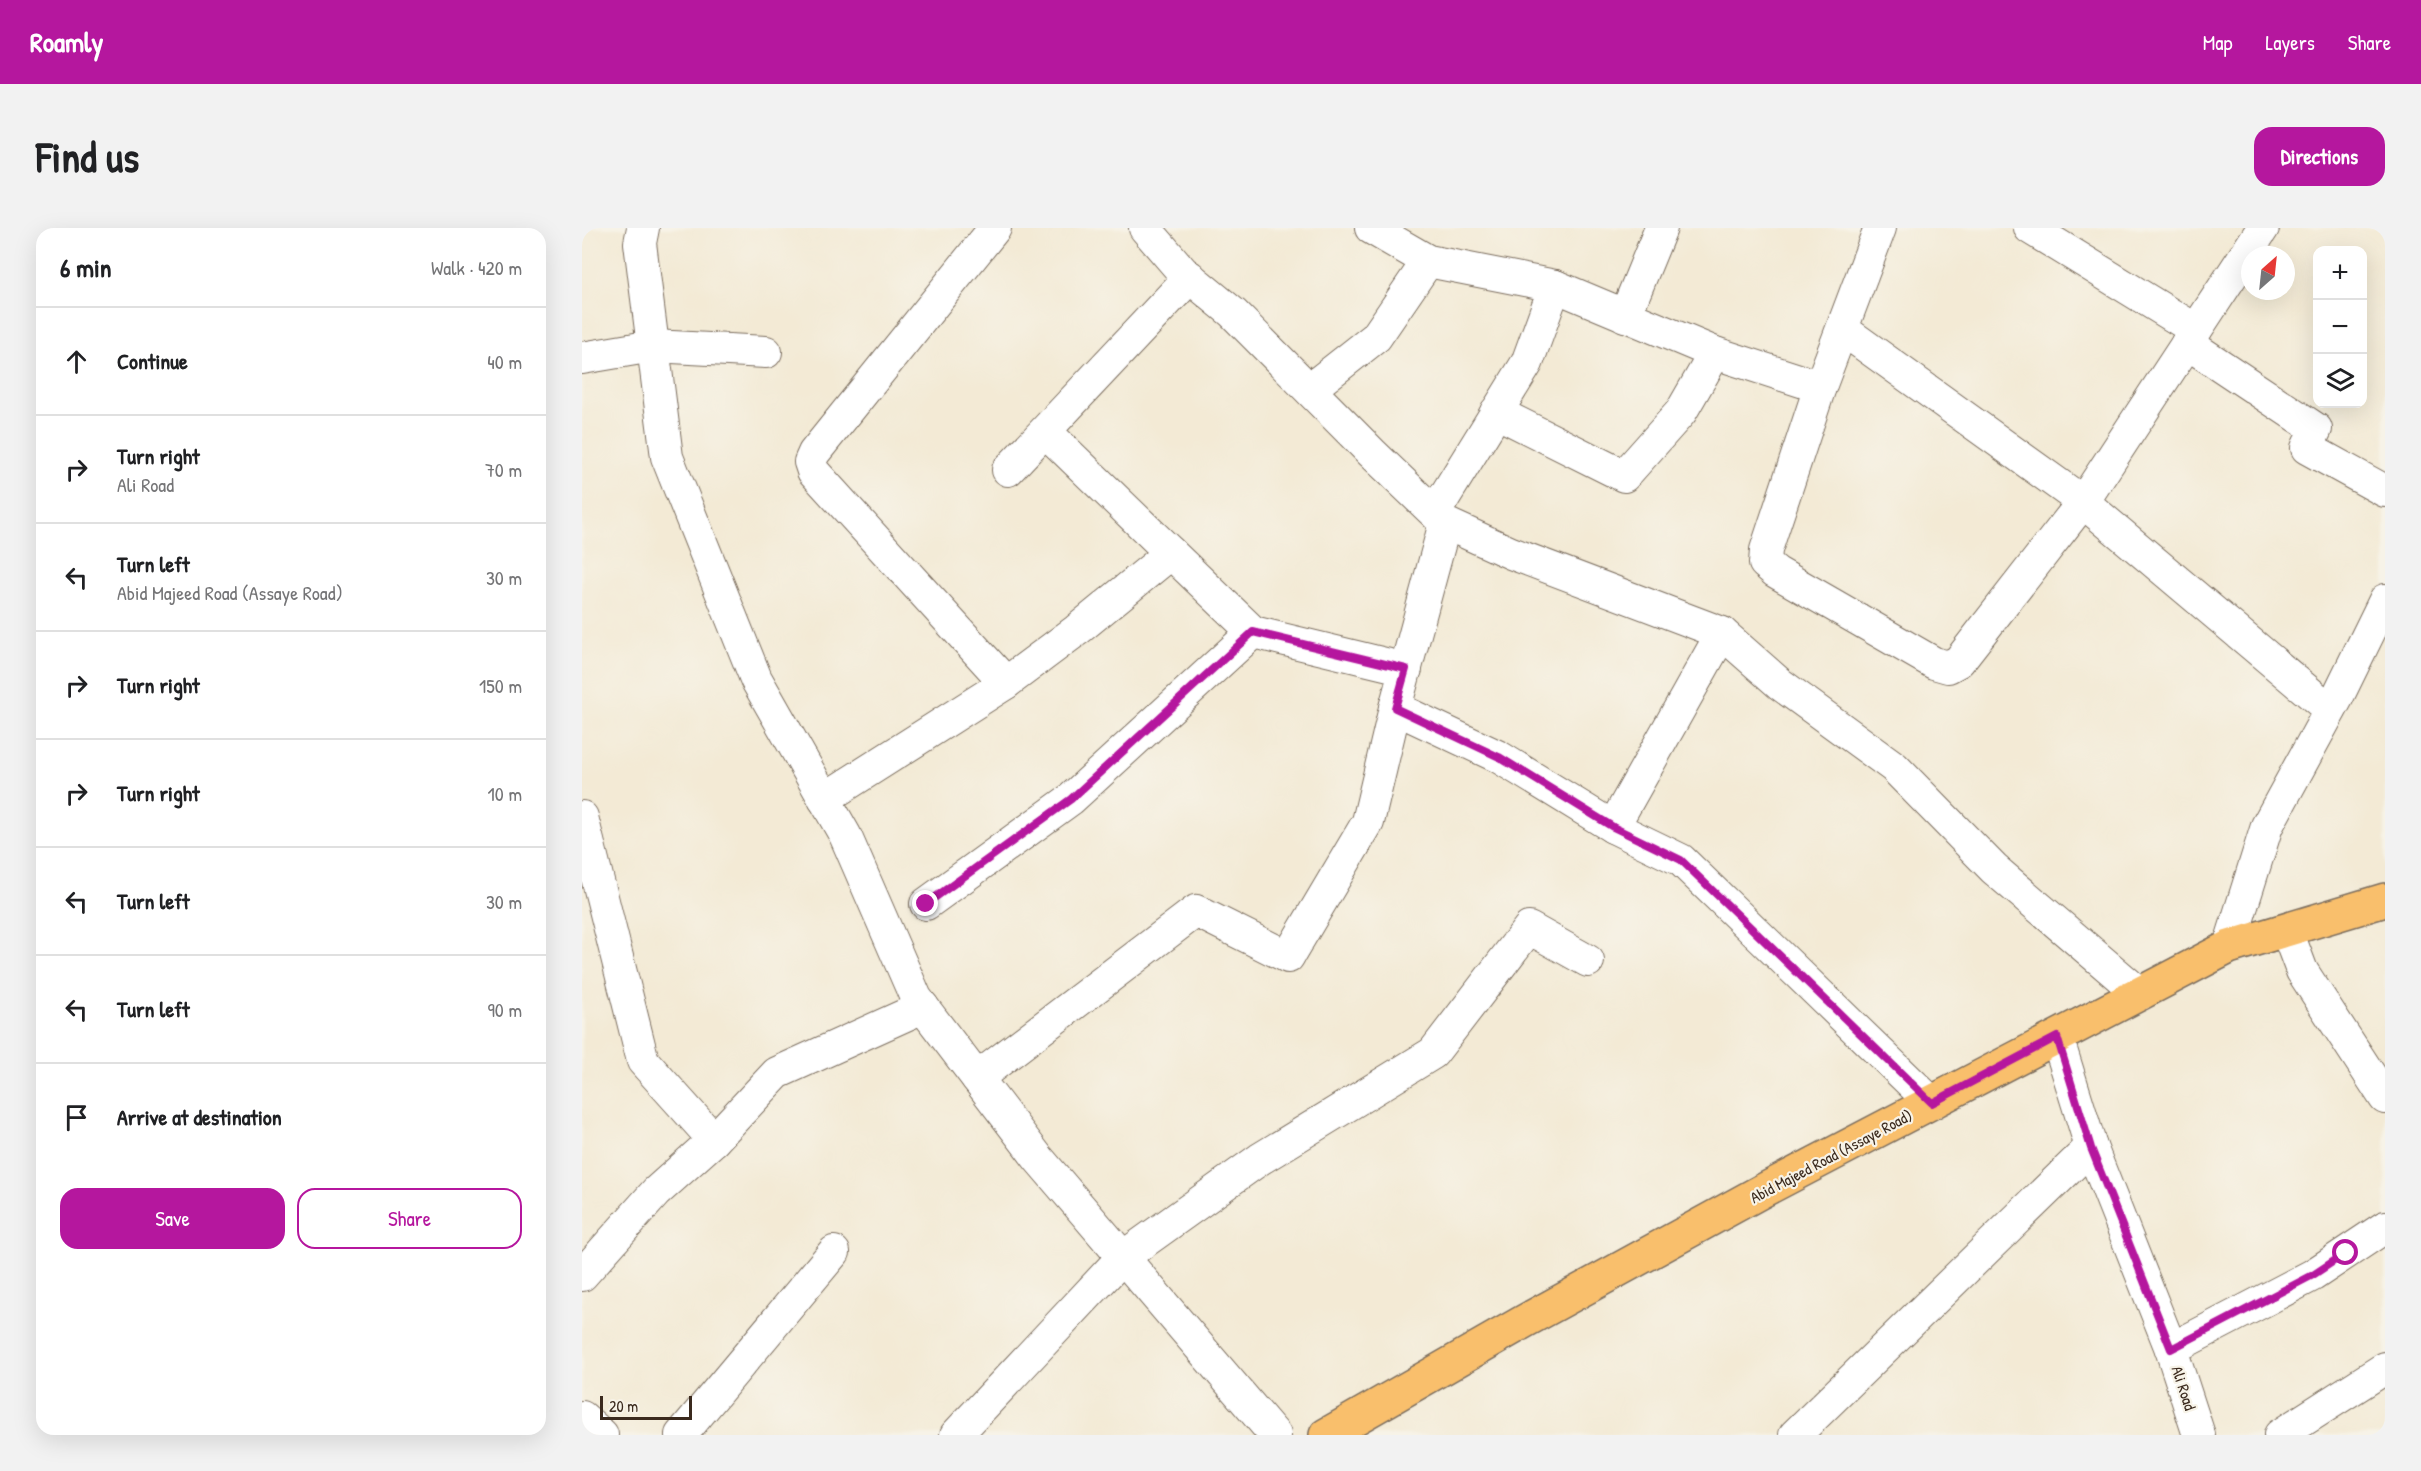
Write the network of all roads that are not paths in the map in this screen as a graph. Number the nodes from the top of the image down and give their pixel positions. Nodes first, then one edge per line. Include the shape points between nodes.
1 (644, 228) edge
2 (995, 228) edge
3 (1145, 228) edge
4 (1371, 228) edge
5 (1661, 228) edge
6 (1880, 228) edge
7 (2030, 228) edge
8 (2263, 228) edge
9 (1428, 261) junction
10 (1190, 277) junction
11 (1555, 286) junction
12 (1625, 316) junction
13 (1842, 329) junction
14 (2192, 336) junction
15 (653, 346) junction
16 (766, 352) dead end
17 (1716, 353) junction
18 (582, 358) edge
19 (1820, 387) junction
20 (1310, 390) junction
21 (1496, 412) junction
22 (1046, 432) junction
23 (1008, 471) dead end
24 (2385, 491) edge
25 (2082, 502) junction
26 (1440, 518) junction
27 (1172, 552) junction
28 (2385, 600) edge
29 (1253, 632) junction
30 (1722, 633) junction
31 (1406, 669) junction
32 (1006, 683) junction
33 (1395, 708) junction
34 (2330, 710) junction
35 (824, 800) junction
36 (582, 817) edge
37 (1613, 827) junction
38 (2385, 900) edge
39 (926, 904) dead end
40 (2287, 931) junction
41 (2229, 947) junction
42 (1588, 961) dead end
43 (2140, 994) junction
44 (923, 1007) junction
45 (2057, 1037) junction
46 (977, 1078) junction
47 (2385, 1098) edge
48 (1932, 1103) junction
49 (714, 1140) junction
50 (2091, 1148) junction
51 (2385, 1227) edge
52 (834, 1252) dead end
53 (1123, 1257) junction
54 (582, 1275) edge
55 (2171, 1349) junction
56 (2385, 1368) edge
57 (582, 1417) edge
58 (602, 1435) edge
59 (681, 1435) edge
60 (956, 1435) edge
61 (1275, 1435) edge
62 (1326, 1435) edge
63 (1795, 1435) edge
64 (2199, 1435) edge
65 (2280, 1435) edge

1 - 15 street via 640,243
2 - 32 street via 810,462 813,471
3 - 10 street
4 - 9 street
5 - 12 street
6 - 13 street
7 - 14 street
8 - 14 street
9 - 11 street
9 - 20 street via 1376,337
10 - 20 street via 1233,313
10 - 22 street
11 - 12 street
11 - 21 street via 1527,363
12 - 17 street
13 - 19 street
13 - 25 street
14 - 24 street via 2316,429 2307,448
14 - 25 street
15 - 16 street
15 - 18 street
15 - 35 street via 667,457 756,679
17 - 19 street
17 - 21 street via 1681,412 1624,476
19 - 25 street via 1765,563 1934,663 1948,667 1959,662
20 - 26 street
21 - 26 street
22 - 23 street
22 - 27 street
25 - 34 street
26 - 30 street via 1511,553
26 - 31 street
27 - 29 street
27 - 32 street
28 - 34 street
29 - 31 street
29 - 39 street via 1071,799
30 - 37 street
30 - 43 street via 1780,684 1894,767 1994,869
31 - 33 street
32 - 35 street
33 - 37 street via 1499,757
33 - 46 street via 1368,822 1288,957 1196,911
34 - 41 street via 2267,826
35 - 44 street via 845,835
36 - 49 street via 643,1061
37 - 48 street via 1681,860
38 - 40 main road, Abid Majeed Road (Assaye Road)
40 - 41 main road, Abid Majeed Road (Assaye Road)
40 - 47 street via 2302,971
41 - 43 main road, Abid Majeed Road (Assaye Road)
42 - 53 street via 1529,928 1434,1053 1260,1159
43 - 45 main road, Abid Majeed Road (Assaye Road)
44 - 46 street
44 - 49 street via 777,1073
45 - 48 main road, Abid Majeed Road (Assaye Road)
45 - 50 street, Ali Road
46 - 53 street via 1038,1158
48 - 62 main road, Abid Majeed Road (Assaye Road) via 1752,1197
49 - 54 street via 656,1192
50 - 55 street, Ali Road
50 - 63 street
51 - 55 street via 2313,1275
52 - 59 street
53 - 60 street
53 - 61 street
55 - 64 street, Ali Road
56 - 65 street
57 - 58 street

